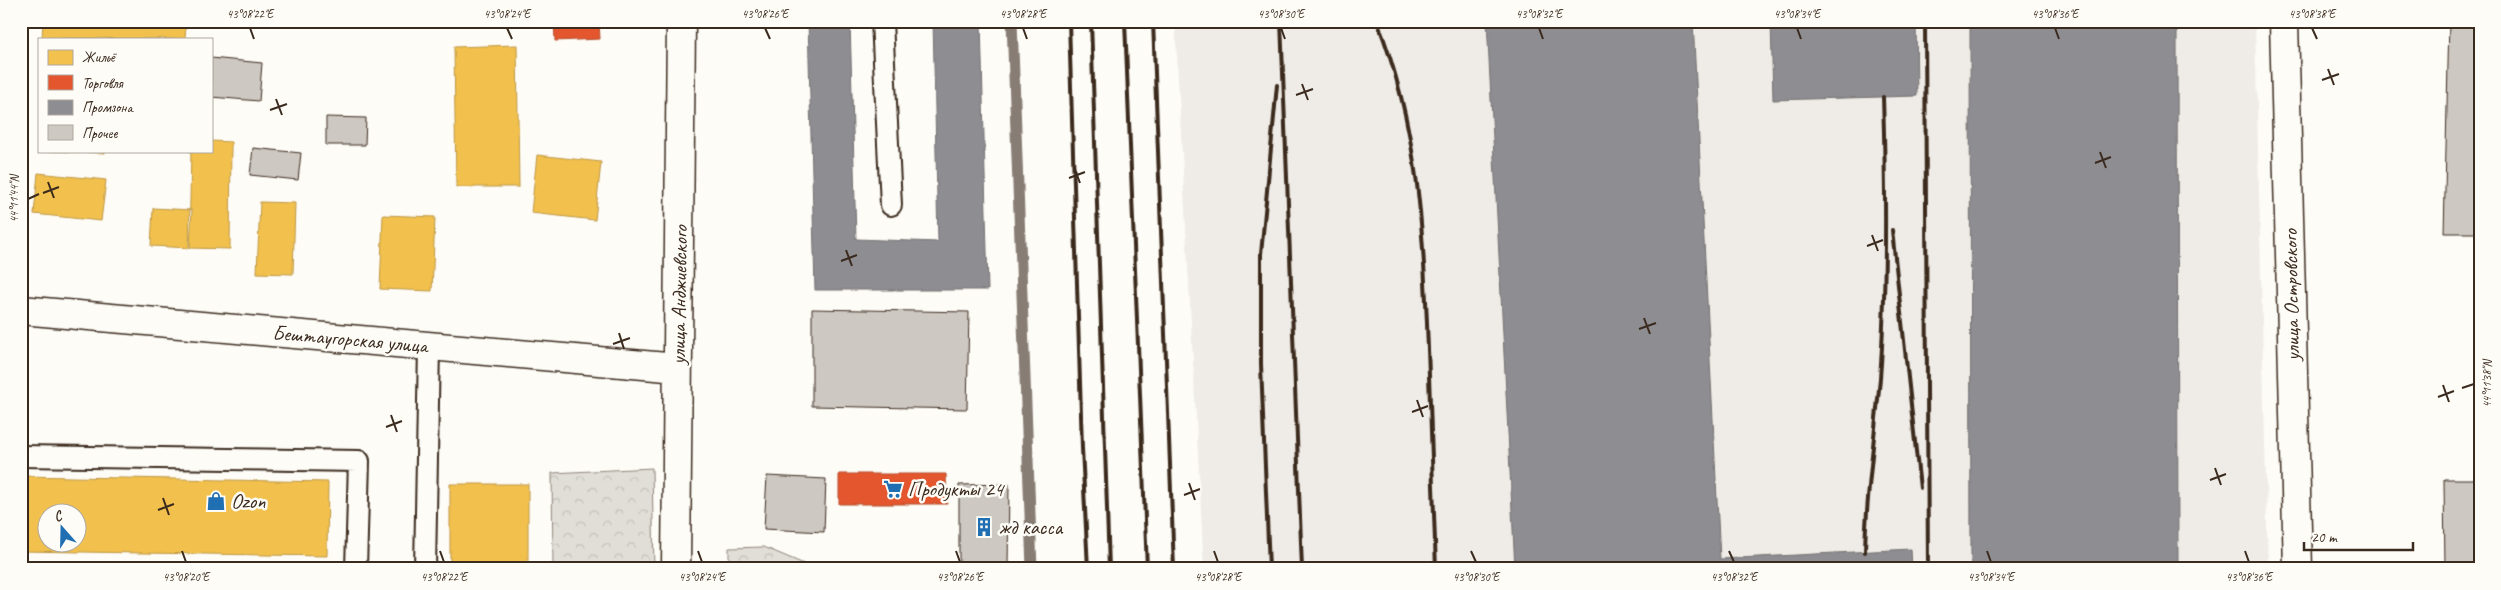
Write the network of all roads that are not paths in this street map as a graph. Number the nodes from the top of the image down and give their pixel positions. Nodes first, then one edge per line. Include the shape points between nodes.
1 (681, 21) edge
2 (882, 21) edge
3 (2284, 21) edge
4 (891, 205) dead end
5 (21, 310) edge
6 (429, 346) junction
7 (678, 368) junction
8 (21, 456) edge
9 (356, 569) edge
10 (426, 569) edge
11 (676, 569) edge
12 (2298, 569) edge

1 - 7 street, улица Анджиевского
2 - 4 lane
3 - 12 street, улица Островского
5 - 6 street, Бештаугорская улица
6 - 7 street, Бештаугорская улица
6 - 10 lane
7 - 11 street, улица Анджиевского
8 - 9 lane via 360,461

